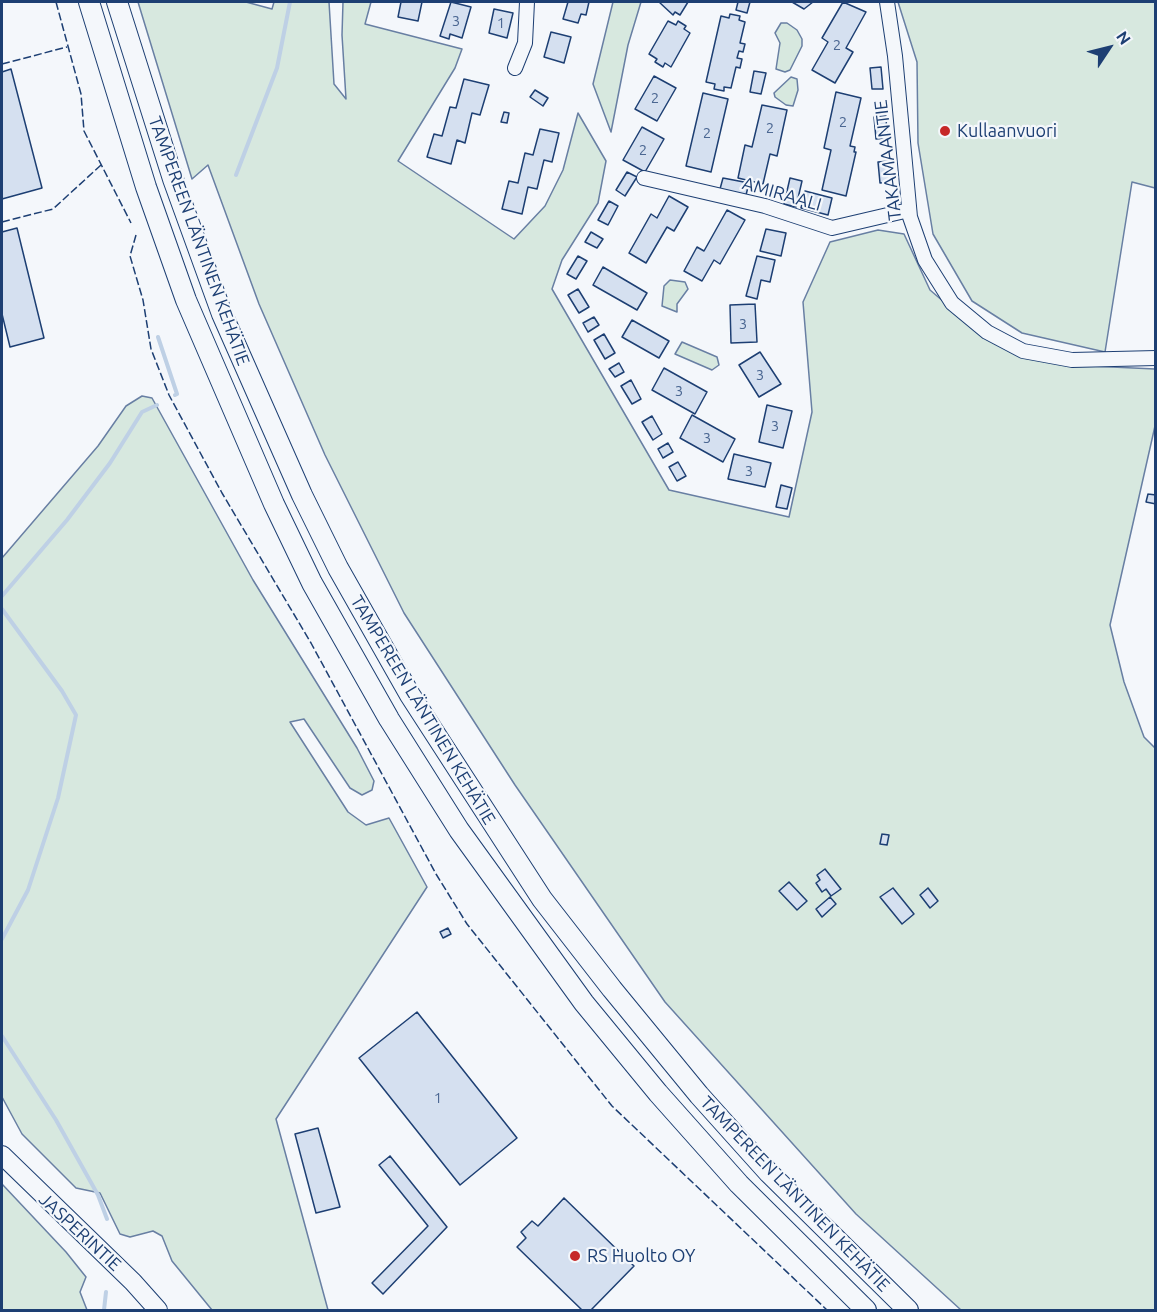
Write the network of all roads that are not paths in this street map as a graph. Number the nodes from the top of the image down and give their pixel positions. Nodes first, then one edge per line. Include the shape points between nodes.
1 (89, 2) edge
2 (117, 2) edge
3 (527, 2) edge
4 (887, 2) edge
5 (515, 68) dead end
6 (644, 178) dead end
7 (909, 210) junction
8 (1155, 358) edge
9 (2, 1155) edge
10 (158, 1311) edge
11 (866, 1311) edge
12 (908, 1311) edge

1 - 11 highway, TAMPEREEN LÄNTINEN KEHÄTIE via 128,133 186,300 312,583 389,719 466,839 591,1012 739,1184
2 - 12 highway, TAMPEREEN LÄNTINEN KEHÄTIE via 173,179 222,314 312,516 410,695 542,899 612,990 769,1173
3 - 5 street via 525,43
4 - 7 street, TAKAMAANTIE
6 - 7 street, AMIRAALI via 765,206 832,228
7 - 8 street, TAKAMAANTIE via 929,267 952,303 987,332 1023,351 1072,360
9 - 10 main road, JASPERINTIE

